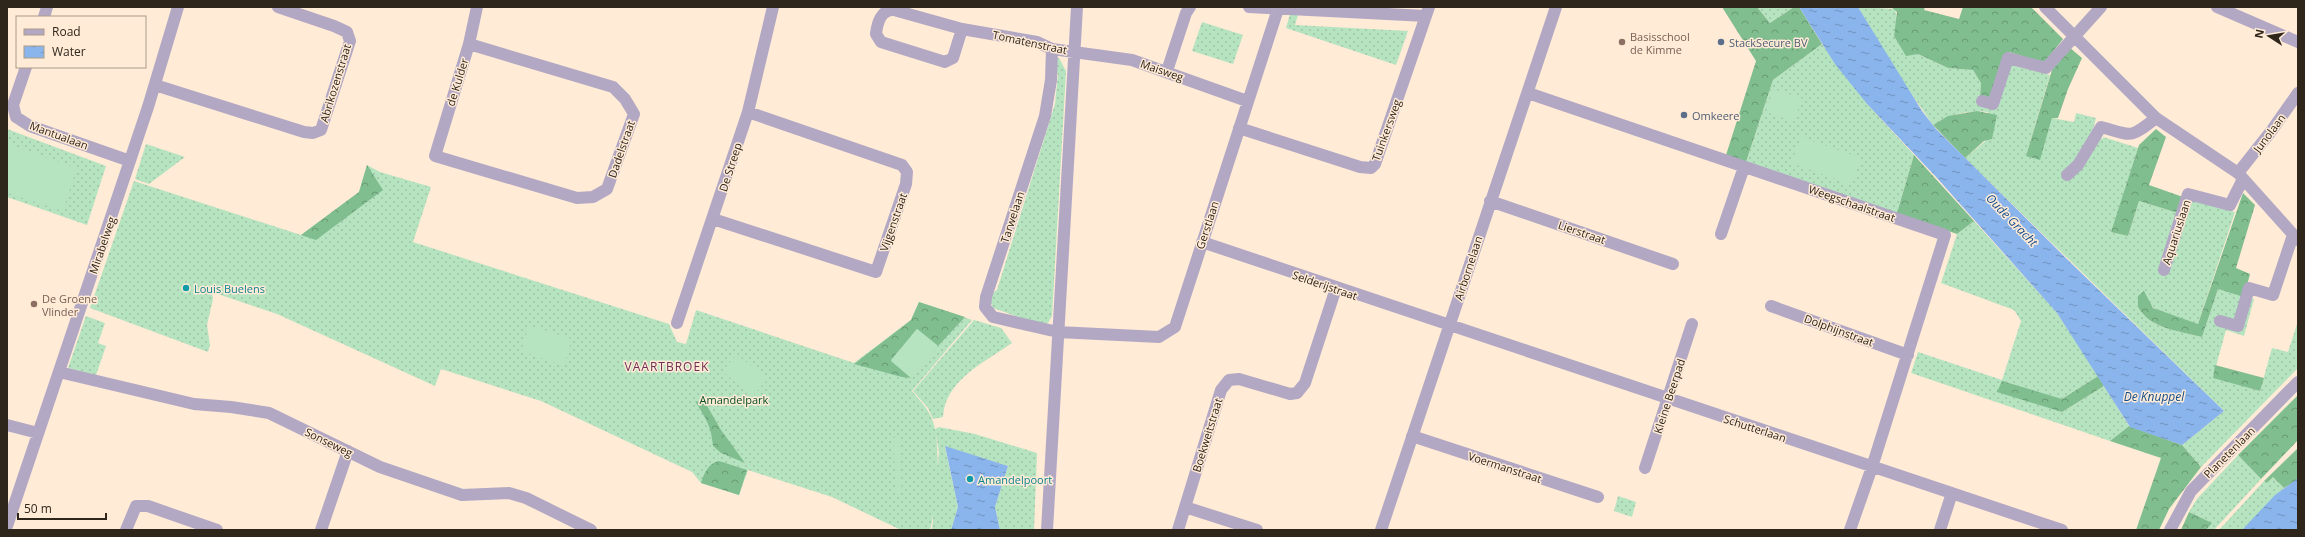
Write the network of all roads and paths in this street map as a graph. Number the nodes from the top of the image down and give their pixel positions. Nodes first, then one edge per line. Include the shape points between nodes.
1 (178, 7) edge
2 (278, 7) edge
3 (477, 7) edge
4 (773, 7) edge
5 (1077, 7) edge
6 (1190, 7) edge
7 (1249, 7) edge
8 (1556, 7) edge
9 (2045, 7) edge
10 (2101, 7) edge
11 (2217, 7) edge
12 (1278, 9) junction
13 (1427, 12) edge
14 (962, 29) junction
15 (2074, 36) junction
16 (2298, 42) edge
17 (469, 44) junction
18 (1052, 49) junction
19 (1074, 52) junction
20 (26, 68) edge
21 (1167, 71) junction
22 (155, 85) junction
23 (1528, 94) junction
24 (2296, 99) edge
25 (1247, 101) junction
26 (1982, 101) dead end
27 (748, 112) junction
28 (2156, 118) junction
29 (1239, 128) junction
30 (435, 156) joint
31 (130, 161) junction
32 (1744, 167) junction
33 (2067, 175) dead end
34 (2240, 176) junction
35 (1490, 201) junction
36 (713, 219) junction
37 (1721, 234) dead end
38 (2296, 237) edge
39 (1202, 242) junction
40 (1673, 264) dead end
41 (2164, 270) dead end
42 (1336, 288) junction
43 (1771, 306) dead end
44 (2220, 321) dead end
45 (677, 323) dead end
46 (1450, 324) junction
47 (1692, 324) dead end
48 (1058, 332) junction
49 (1908, 355) junction
50 (59, 372) junction
51 (2298, 382) edge
52 (1668, 399) junction
53 (7, 425) edge
54 (38, 433) junction
55 (1412, 436) junction
56 (348, 451) junction
57 (1872, 467) junction
58 (1645, 468) dead end
59 (1952, 493) junction
60 (1598, 497) dead end
61 (1185, 507) junction
62 (7, 526) edge
63 (126, 530) edge
64 (217, 530) edge
65 (321, 530) edge
66 (591, 530) edge
67 (1047, 530) edge
68 (1178, 530) edge
69 (1257, 530) edge
70 (1381, 530) edge
71 (1850, 530) edge
72 (1940, 530) edge
73 (2062, 530) edge
74 (2170, 530) edge

1 - 22 street, Mirabelweg
2 - 22 street, Abrikozenstraat via 347,32 350,41 321,130 313,133 304,132
3 - 17 street, de Kulder
4 - 27 street, De Streep
5 - 19 street
6 - 21 street
7 - 12 street
8 - 23 street, Airbornelaan
9 - 15 street
10 - 15 street
11 - 16 street
12 - 13 street
12 - 25 street, Gerstlaan
13 - 29 street, Tuinkersweg via 1375,164 1371,168 1360,167
14 - 14 street, Tomatenstraat via 890,10 881,16 876,34 881,42 945,62 953,58
14 - 18 street, Tomatenstraat via 1037,42
15 - 26 street via 2046,68 2008,58 1993,104
15 - 28 street
17 - 30 street, de Kulder
17 - 30 street, Dadelstraat via 613,87 625,99 634,114 607,189 594,197 577,198
18 - 19 street, Tomatenstraat
18 - 48 street, Tarwelaan via 1051,80 1045,116 985,302 988,312 998,319
19 - 21 street, Maisweg via 1132,60
19 - 48 street
20 - 31 street, Mantualaan via 13,105 16,117 30,126
21 - 25 street, Maisweg
22 - 31 street, Mirabelweg
23 - 32 street, Weegschaalstraat
23 - 35 street, Airbornelaan
24 - 34 street, Junolaan
25 - 29 street, Gerstlaan
27 - 36 street, De Streep
27 - 36 street, Vijgenstraat via 902,165 907,172 906,184 876,272
28 - 33 street via 2135,134 2101,127 2078,165
28 - 34 street
29 - 39 street, Gerstlaan
31 - 50 street, Mirabelweg
32 - 37 street
32 - 49 street, Weegschaalstraat via 1945,234
34 - 38 street
34 - 41 street, Aquariuslaan via 2230,205 2188,194
35 - 40 street, Lierstraat
35 - 46 street, Airbornelaan
36 - 45 street, De Streep
38 - 44 street via 2273,295 2249,288 2238,326
39 - 42 street, Selderijstraat
39 - 48 street, Gerstlaan via 1175,327 1165,334 1159,337
42 - 46 street, Selderijstraat
42 - 61 street, Boekweitstraat via 1305,382 1297,393 1290,394 1239,379 1229,380 1221,390
43 - 49 street, Dolphijnstraat
46 - 52 street, Schutterlaan via 1482,338
46 - 55 street, Airbornelaan
47 - 52 street, Kleine Beerpad
48 - 67 street
49 - 57 street, Weegschaalstraat
50 - 54 street, Mirabelweg
50 - 56 street, Sonseweg via 194,404 269,413
51 - 74 street, Planetenlaan via 2191,491
52 - 57 street, Schutterlaan
52 - 58 street, Kleine Beerpad
53 - 54 street
54 - 62 street, Mirabelweg
55 - 60 street, Voermanstraat
55 - 70 street, Airbornelaan
56 - 65 street
56 - 66 street, Sonseweg via 380,467 462,495 509,493 526,498
57 - 59 street, Schutterlaan
57 - 71 street, Weegschaalstraat
59 - 72 street
59 - 73 street, Schutterlaan
61 - 68 street, Boekweitstraat
61 - 69 street
63 - 64 street via 136,506 142,506

